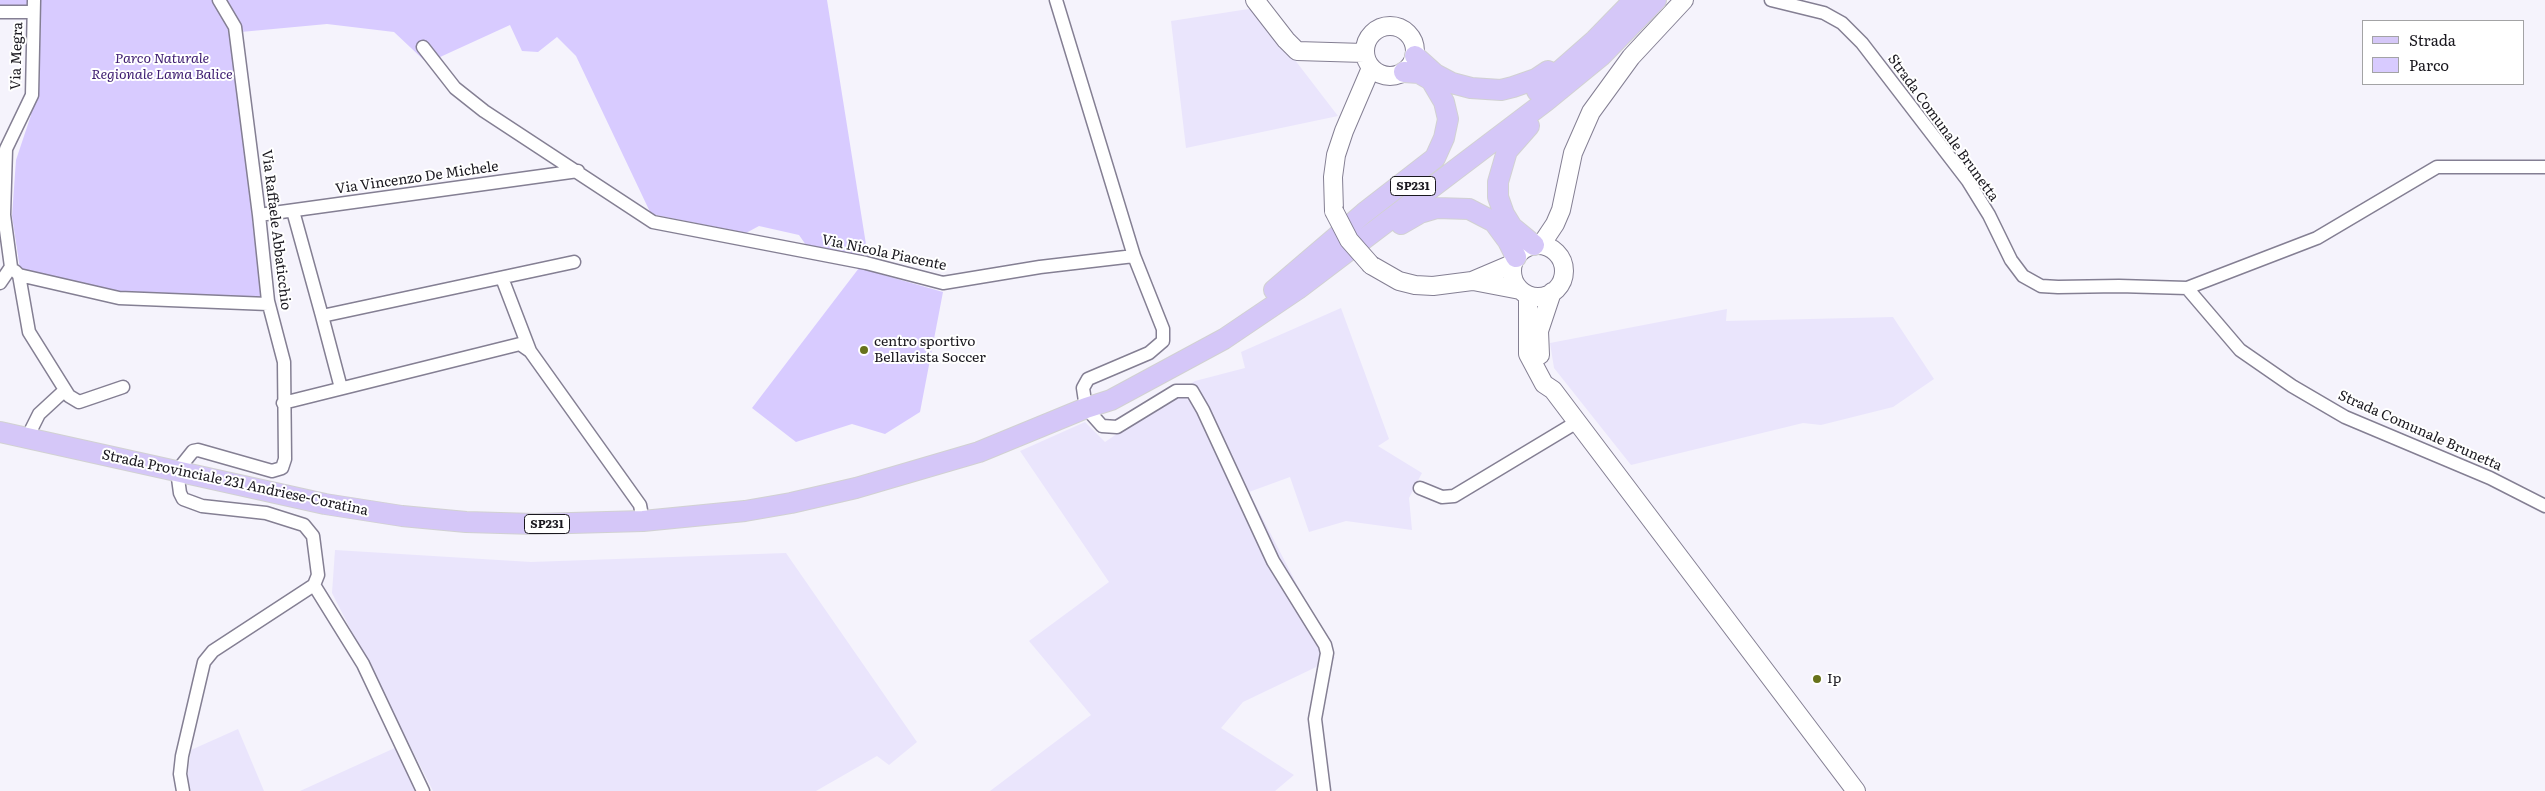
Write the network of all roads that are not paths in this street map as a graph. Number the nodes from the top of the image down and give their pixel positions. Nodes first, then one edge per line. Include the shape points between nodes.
1 (219, 0) edge
2 (1056, 0) edge
3 (1255, 0) edge
4 (1626, 0) edge
5 (1634, 0) edge
6 (1656, 0) edge
7 (1664, 0) edge
8 (1684, 0) edge
9 (1772, 0) edge
10 (33, 6) edge
11 (0, 12) edge
12 (423, 48) dead end
13 (1370, 60) junction
14 (1410, 64) junction
15 (2545, 167) edge
16 (578, 171) junction
17 (1561, 210) junction
18 (293, 211) junction
19 (259, 215) junction
20 (1537, 245) junction
21 (1558, 255) junction
22 (1134, 256) junction
23 (1514, 260) junction
24 (574, 262) dead end
25 (15, 271) junction
26 (502, 278) junction
27 (1472, 281) junction
28 (0, 283) edge
29 (2187, 288) junction
30 (1274, 290) junction
31 (1552, 292) junction
32 (1524, 293) junction
33 (268, 304) junction
34 (322, 316) junction
35 (1247, 324) junction
36 (530, 351) junction
37 (123, 387) dead end
38 (341, 388) junction
39 (65, 390) junction
40 (1552, 390) junction
41 (284, 403) junction
42 (1086, 408) junction
43 (1577, 422) junction
44 (0, 432) edge
45 (27, 438) junction
46 (177, 471) junction
47 (1420, 488) dead end
48 (2545, 506) edge
49 (643, 521) junction
50 (314, 585) junction
51 (183, 791) edge
52 (423, 791) edge
53 (1324, 791) edge
54 (1856, 791) edge

1 - 19 street, Via Raffaele Abbaticchio via 235,27
2 - 22 street
3 - 13 main road via 1297,51 1338,51
4 - 14 main road via 1547,72 1513,88 1486,90 1452,83
5 - 30 main road, Strada Provinciale 231 Andriese-Coratina / SP231 via 1548,83
6 - 35 main road, Strada Provinciale 231 Andriese-Coratina / SP231 via 1601,56 1559,91 1402,212
7 - 20 main road via 1611,56 1528,127 1507,151 1498,182 1498,197 1512,227
8 - 17 main road via 1631,57 1590,112 1574,153
9 - 29 street, Strada Comunale Brunetta via 1824,13 1842,23 1862,43 1968,182 2011,260 2024,276 2040,286 2058,288
10 - 11 street
10 - 25 street, Via Megra via 32,95 6,149 4,215
12 - 16 street, Via Nicola Piacente via 455,88 484,111
13 - 14 main road via 1397,76
13 - 14 main road via 1369,36 1383,26 1400,27 1412,39
13 - 27 main road, bridge via 1336,155 1334,211 1349,240 1371,265 1398,280 1415,285 1442,286
14 - 30 main road via 1431,80 1444,102 1448,119 1435,158
15 - 29 street via 2437,167 2317,238
16 - 18 street, Via Vincenzo De Michele
16 - 22 street, Via Nicola Piacente via 653,222 866,263 943,283
17 - 20 main road via 1555,224
17 - 21 main road
18 - 19 street, Via Vincenzo De Michele
18 - 34 street
19 - 33 street, Via Raffaele Abbaticchio
20 - 21 main road via 1554,250
20 - 23 main road via 1521,251
21 - 31 main road via 1564,271
22 - 42 street via 1163,329 1163,341 1149,353 1088,379 1083,388
23 - 27 main road
23 - 32 main road via 1513,278
23 - 35 main road via 1501,230 1483,215 1469,209 1437,208 1406,220 1302,298
24 - 26 street
25 - 28 street
25 - 33 street via 119,298
25 - 39 street, Via Megra via 29,332
26 - 34 street
26 - 36 street
27 - 32 main road
29 - 48 street, Strada Comunale Brunetta via 2240,350 2292,386 2345,417 2490,478
30 - 42 main road, Strada Provinciale 231 Andriese-Coratina / SP231 via 1198,342
31 - 32 main road via 1540,296
31 - 40 main road via 1538,344
32 - 40 main road via 1528,354 1544,384
33 - 41 street, Via Raffaele Abbaticchio via 284,362
34 - 38 street
35 - 42 main road, Strada Provinciale 231 Andriese-Coratina / SP231 via 1144,384
36 - 38 street via 520,344
36 - 49 street via 640,505
37 - 39 street via 79,402
38 - 41 street
39 - 45 street via 39,414
40 - 43 main road
41 - 46 street, Via Raffaele Abbaticchio via 285,459 282,468 272,472 198,450 188,455
42 - 49 main road, Strada Provinciale 231 Andriese-Coratina / SP231 via 979,452 856,488 744,511
42 - 53 street via 1102,426 1117,427 1176,391 1192,392 1200,404 1273,561 1325,645 1327,653 1314,720
43 - 47 street via 1454,496 1442,497
43 - 54 main road
44 - 45 main road, Strada Provinciale 231 Andriese-Coratina / SP231
45 - 46 main road, Strada Provinciale 231 Andriese-Coratina / SP231
46 - 49 main road, Strada Provinciale 231 Andriese-Coratina / SP231 via 325,504 434,519 535,524
46 - 50 street via 180,493 189,503 266,513 304,525 313,536 317,558 318,575
50 - 51 street via 213,651 204,662 182,756 180,774
50 - 52 street via 363,664

